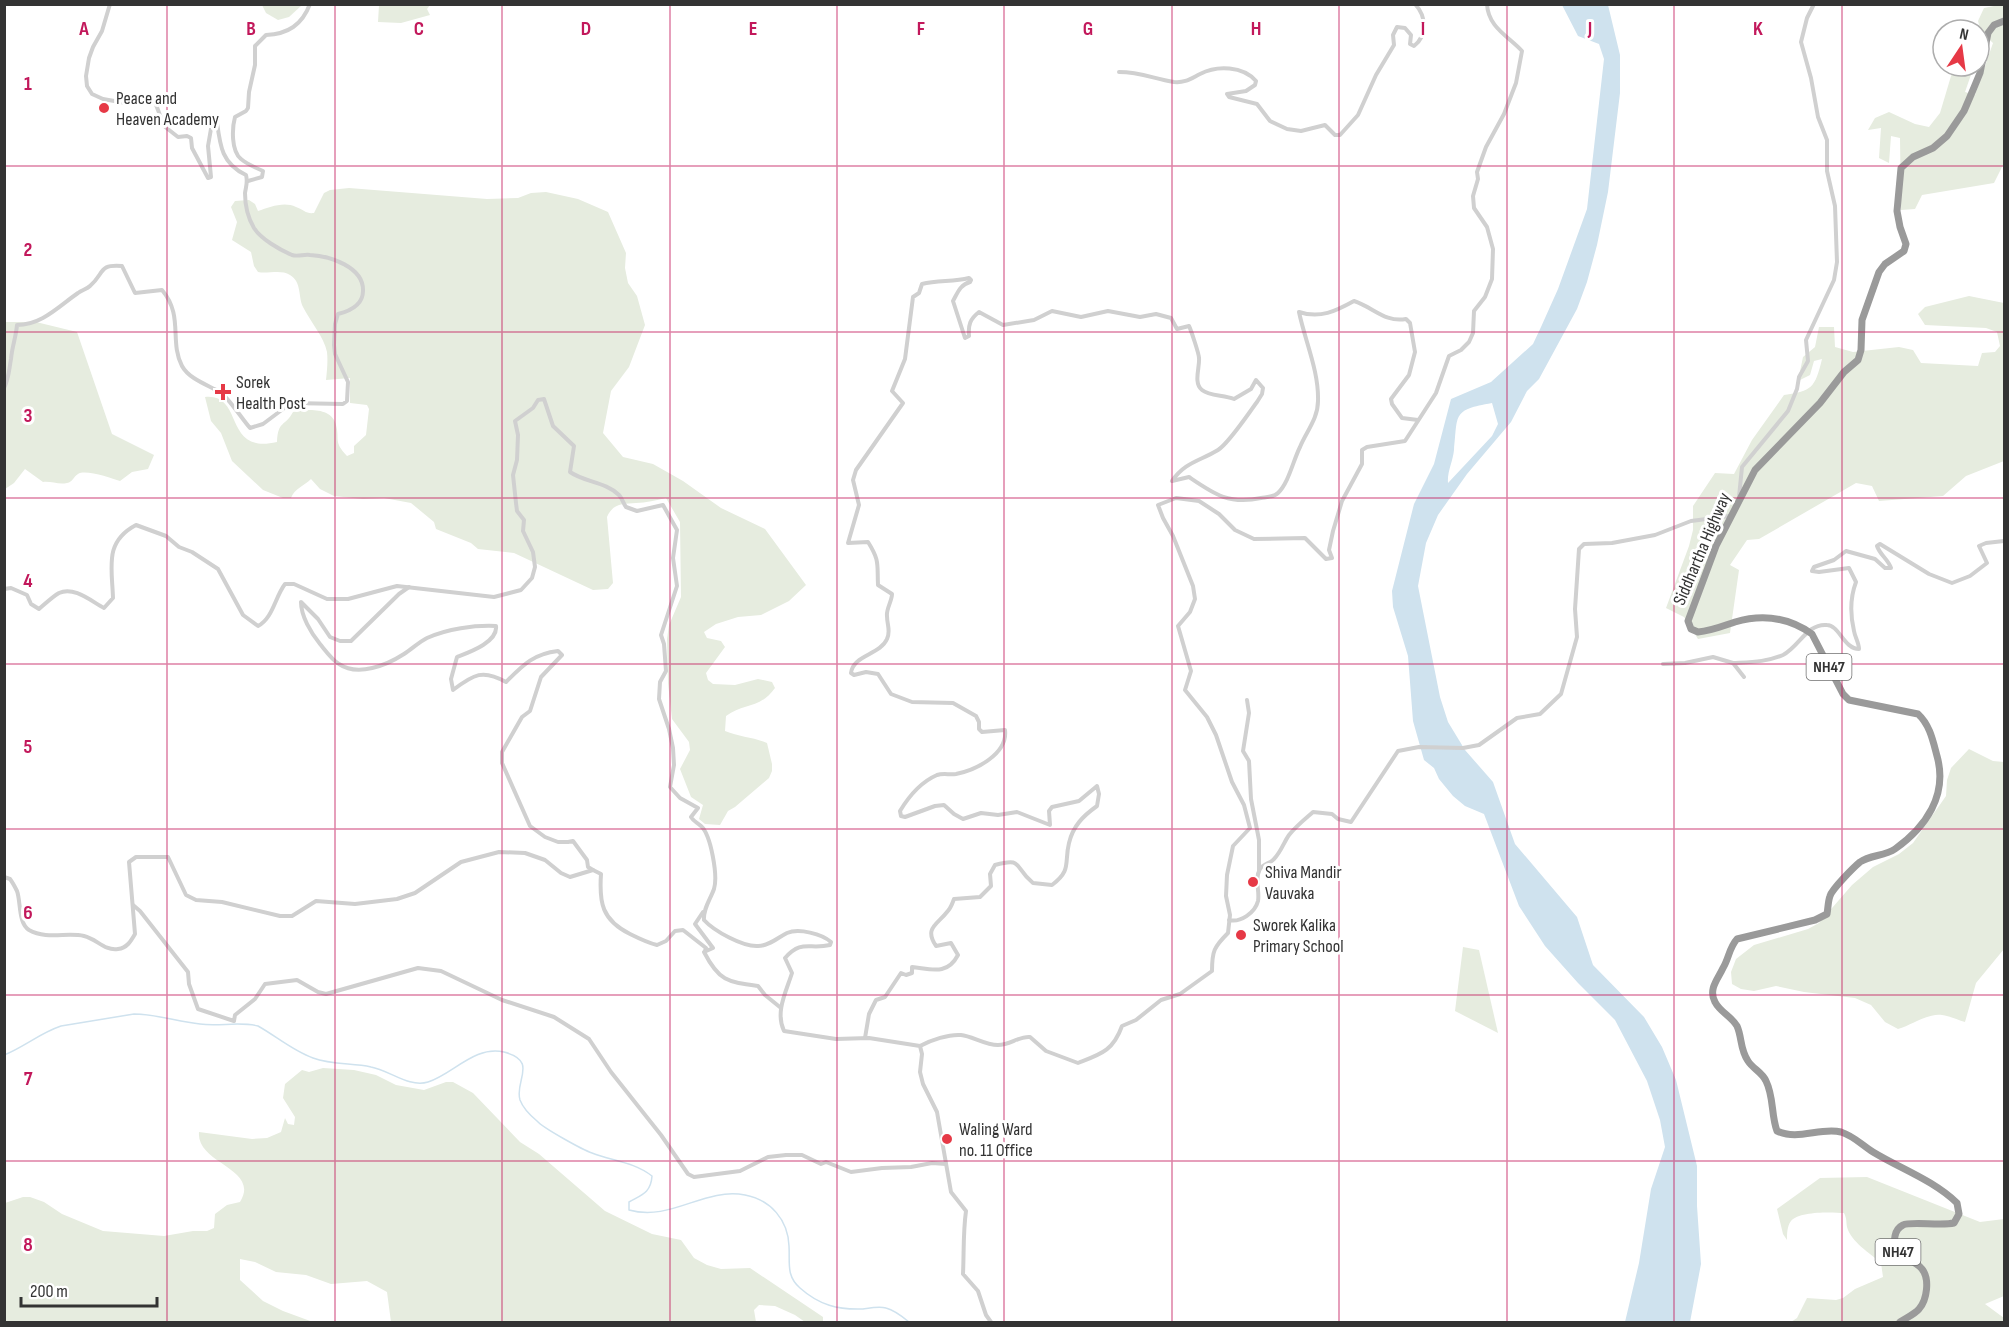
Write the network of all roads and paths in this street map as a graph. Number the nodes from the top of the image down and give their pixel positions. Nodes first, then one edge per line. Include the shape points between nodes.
1 (110, 4) edge
2 (310, 4) edge
3 (1415, 4) edge
4 (1487, 4) edge
5 (1814, 4) edge
6 (2004, 21) edge
7 (1119, 72) dead end
8 (248, 181) junction
9 (4, 388) edge
10 (1418, 420) junction
11 (1739, 499) junction
12 (1731, 516) junction
13 (2004, 541) edge
14 (409, 586) junction
15 (4, 589) edge
16 (1808, 631) junction
17 (1733, 663) junction
18 (1663, 664) dead end
19 (1743, 677) dead end
20 (1247, 700) dead end
21 (593, 870) junction
22 (1259, 871) junction
23 (4, 877) edge
24 (133, 905) junction
25 (704, 912) junction
26 (1229, 920) junction
27 (705, 951) junction
28 (781, 1008) junction
29 (865, 1038) junction
30 (920, 1046) junction
31 (946, 1164) junction
32 (991, 1323) edge
33 (1900, 1323) edge

1 - 8 street via 89,58 86,76 92,94 130,104 155,102 164,126 178,137 191,138 208,178 208,146 212,123 217,122 227,162 246,175
2 - 8 street via 296,27 266,35 255,46 248,108 235,117 232,127 238,155 263,171 262,177
3 - 7 street via 1422,11 1425,25 1421,41 1410,44 1411,35 1405,28 1397,27 1394,45 1358,115 1341,135 1335,135 1325,125 1301,132 1287,129 1270,120 1257,104 1229,97 1227,94 1246,91 1256,81 1251,75 1233,69 1216,69 1182,82
4 - 10 street via 1493,24 1522,51 1516,83 1486,147 1473,196 1474,208 1493,249 1492,279 1485,297 1473,311 1469,342 1449,356 1436,393
5 - 11 street via 1801,42 1827,140 1837,262 1834,280 1806,340 1808,361 1788,411 1742,467
6 - 11 highway, Siddhartha Highway / NH47 via 1988,33 1980,73 1951,130 1933,148 1901,168 1897,211 1906,244 1879,272 1862,321 1858,360 1755,471
8 - 9 street via 245,202 250,221 270,243 294,255 311,255 343,264 356,273 364,289 361,302 338,314 334,324 335,354 348,382 347,401 291,403 263,424 250,428 223,393 206,386 183,367 178,353 177,322 162,290 135,293 122,266 110,265 102,269 90,286 58,309 36,322 17,325 10,374
10 - 26 street via 1405,441 1362,450 1362,464 1342,501 1333,531 1329,549 1332,558 1326,559 1305,538 1254,539 1235,531 1199,501 1176,498 1158,505 1196,599 1178,626 1191,671 1185,690 1216,735 1251,828 1233,846 1227,875
10 - 29 street via 1402,418 1391,399 1409,375 1415,352 1406,319 1389,319 1354,301 1329,314 1299,312 1314,363 1318,402 1313,423 1276,495 1227,500 1189,477 1172,481 1193,461 1219,449 1257,402 1263,388 1256,380 1251,389 1234,399 1202,390 1198,384 1199,357 1189,326 1177,328 1171,318 1156,314 1140,317 1108,312 1081,317 1052,311 1034,320 1004,325 979,312 968,326 969,336 965,338 953,301 963,284 971,280 922,284 914,297 905,359 892,391 903,403 853,480 859,505 848,543 868,542 877,558 878,585 892,597 886,614 890,632 887,640 881,649 853,665 851,673 878,674 891,694 912,702 953,703 976,716 982,732 1005,730 1001,745 990,759 972,769 939,774 927,781 906,801 900,811 902,816 944,805 963,819 981,813 1017,812 1050,825 1052,807 1079,801 1097,786 1099,794 1097,806 1082,817 1068,844 1067,870 1052,885 1033,883 1012,860 995,865 990,874 991,886 980,897 954,899 931,931 936,946 951,944 957,951 956,960 940,970 912,967 912,973 901,973 885,997 876,1000
11 - 12 highway, Siddhartha Highway / NH47
12 - 16 highway, Siddhartha Highway / NH47 via 1690,614 1691,629 1704,632 1763,618 1781,619
12 - 22 street via 1691,521 1626,541 1584,544 1576,566 1577,638 1561,694 1540,714 1517,718 1479,745 1398,751 1351,822 1313,812 1289,835 1273,861
13 - 16 street via 1979,546 1987,562 1953,583 1929,574 1880,544 1877,546 1891,568 1846,550 1812,571 1850,568 1856,582 1851,615 1859,649 1848,644 1832,626 1825,624
14 - 15 street via 327,600 294,584 285,584 266,622 258,626 243,615 218,569 166,536 136,525 126,530 114,546 113,598 104,608 81,594 64,592 39,609 27,595
14 - 21 street via 351,640 330,637 301,602 301,608 326,650 339,664 357,671 384,664 439,634 496,626 491,640 457,657 451,679 453,690 480,674 506,682 529,660 544,653 562,654 541,677 530,711 522,717 502,752 502,763 530,826 558,842 573,841
14 - 25 street via 494,597 521,590 532,578 533,552 523,531 524,520 517,510 513,486 518,435 514,425 538,399 544,399 553,426 574,446 570,472 608,487 620,495 626,507 637,511 663,505 677,530 677,586 661,635 666,671 660,682 659,699 673,748 670,787 698,808 691,817 706,834 715,862 715,884
16 - 17 street via 1783,655 1766,661
16 - 33 highway, NH47 via 1849,700 1913,712 1924,719 1940,766 1939,794 1917,830 1893,850 1861,862 1835,888 1827,914 1737,939 1730,947 1713,994 1718,1006 1738,1028 1747,1061 1768,1084 1777,1131 1785,1135 1831,1131 1849,1135 1957,1203 1959,1214 1954,1223 1903,1224 1897,1230 1894,1239 1898,1253 1922,1268 1926,1277 1926,1293 1919,1311
17 - 18 street via 1713,657
17 - 19 street
20 - 22 street via 1243,751 1248,761 1259,840
21 - 24 street via 570,877 525,853 499,852 461,862 415,894 355,904 316,901 292,916 280,916 196,900 186,895 168,857 136,857 129,862
21 - 27 street via 601,874 600,897 616,926 653,944 662,943 675,930 683,930 700,942
22 - 26 street via 1254,909 1235,922
23 - 24 street via 10,879 16,890 22,921 29,929 58,937 87,937 105,948 120,949 130,942 135,934
24 - 31 street via 188,972 198,1009 224,1019 234,1021 235,1014 255,999 265,984 297,980 326,994 418,968 441,971 502,1000 554,1017 588,1039 694,1177 740,1171 768,1157 786,1155 802,1155 851,1172
25 - 27 street via 695,924 713,948
25 - 28 street via 704,920 716,931 756,947 799,932 831,942 823,947 794,948 785,958 792,973
26 - 30 street via 1228,933 1212,956 1212,971 1122,1026 1117,1040 1098,1055 1078,1063 1046,1051 1023,1036 1009,1044 996,1045 962,1035
27 - 28 street via 724,979 758,986
28 - 29 street via 783,1031 837,1040
29 - 30 street
30 - 31 street via 920,1072 937,1112
31 - 32 street via 951,1192 966,1211 963,1274 978,1291

